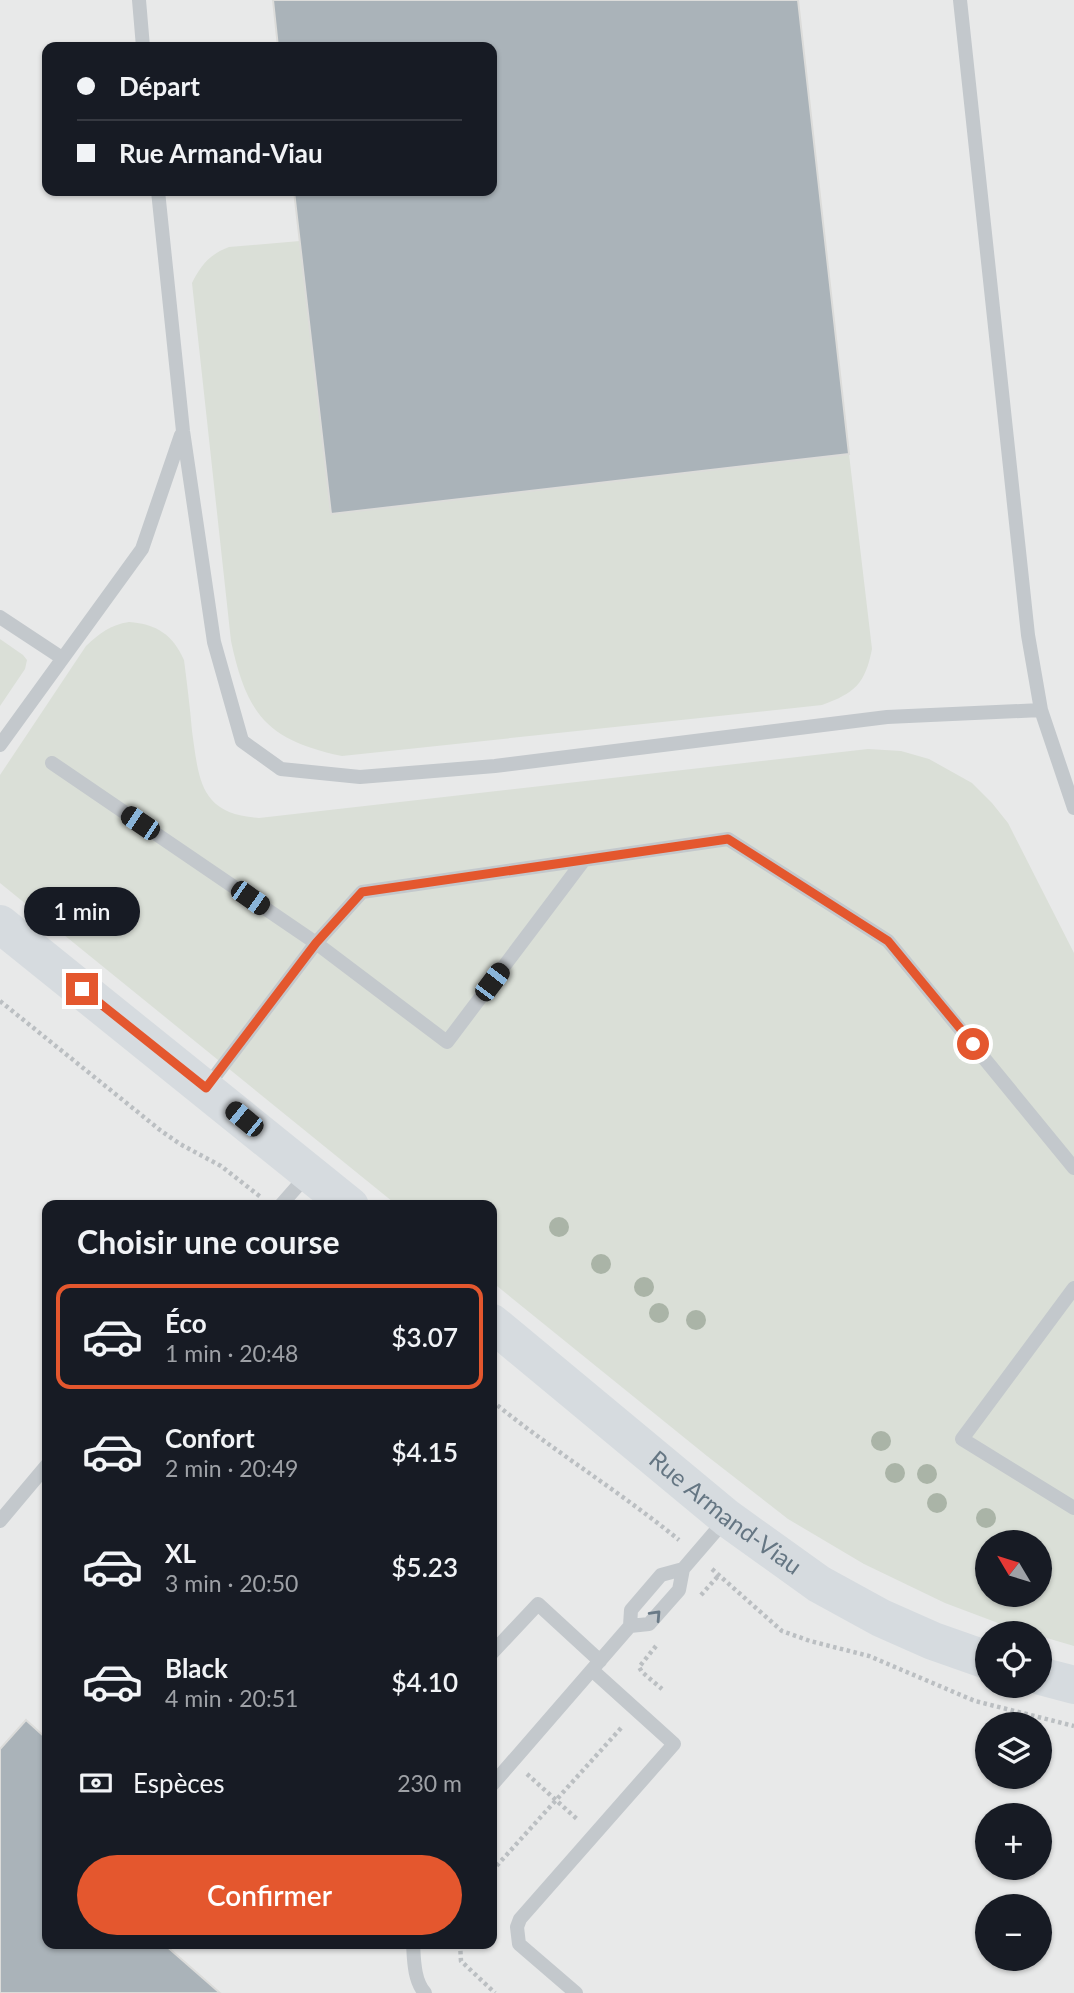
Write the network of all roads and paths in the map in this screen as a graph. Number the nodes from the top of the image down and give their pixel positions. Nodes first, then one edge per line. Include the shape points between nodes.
1 (139, 0) edge
2 (960, 0) edge
3 (143, 42) edge
4 (159, 196) edge
5 (183, 431) junction
6 (0, 617) edge
7 (62, 658) junction
8 (1041, 710) junction
9 (0, 745) edge
10 (52, 763) dead end
11 (1074, 807) edge
12 (584, 860) junction
13 (0, 923) edge
14 (316, 943) junction
15 (0, 1001) edge
16 (206, 1088) junction
17 (1074, 1168) edge
18 (310, 1172) junction
19 (264, 1200) edge
20 (284, 1200) edge
21 (343, 1200) edge
22 (1074, 1288) edge
23 (497, 1327) edge
24 (42, 1471) edge
25 (1074, 1508) edge
26 (727, 1518) junction
27 (0, 1521) edge
28 (683, 1569) junction
29 (631, 1626) junction
30 (497, 1648) edge
31 (869, 1656) dead end
32 (975, 1656) edge
33 (596, 1666) junction
34 (1052, 1679) edge
35 (1074, 1685) edge
36 (1074, 1726) edge
37 (622, 1727) dead end
38 (497, 1779) edge
39 (548, 1793) dead end
40 (556, 1800) junction
41 (563, 1806) dead end
42 (497, 1865) edge
43 (414, 1949) edge
44 (460, 1949) edge
45 (425, 1993) edge
46 (495, 1993) edge
47 (576, 1993) edge

1 - 3 lane
2 - 8 lane via 1028,635
4 - 5 lane
5 - 7 lane via 142,549
5 - 8 lane via 214,642 242,741 281,769 360,778 495,766 887,717
6 - 7 lane
7 - 9 lane
8 - 11 lane
10 - 14 lane
12 - 14 lane via 362,892
12 - 14 lane via 447,1042
12 - 17 lane via 728,839 888,941
13 - 16 street
14 - 16 lane
15 - 19 path via 160,1130 221,1166
16 - 18 street
18 - 20 lane
18 - 21 street
22 - 25 lane via 962,1439
23 - 26 street, Rue Armand-Viau
24 - 27 lane
26 - 28 lane
26 - 32 street, Rue Armand-Viau via 820,1584 881,1618
28 - 29 lane via 662,1575 631,1610
29 -> 28 lane via 649,1624 679,1590
29 - 33 lane
30 - 33 lane via 538,1604
31 - 36 path via 975,1701
33 - 38 lane
33 - 47 lane via 674,1744 520,1919 519,1944
34 - 35 street
37 - 40 path
39 - 40 path
40 - 41 path
40 - 42 path
43 - 45 lane
44 - 46 path via 461,1961

